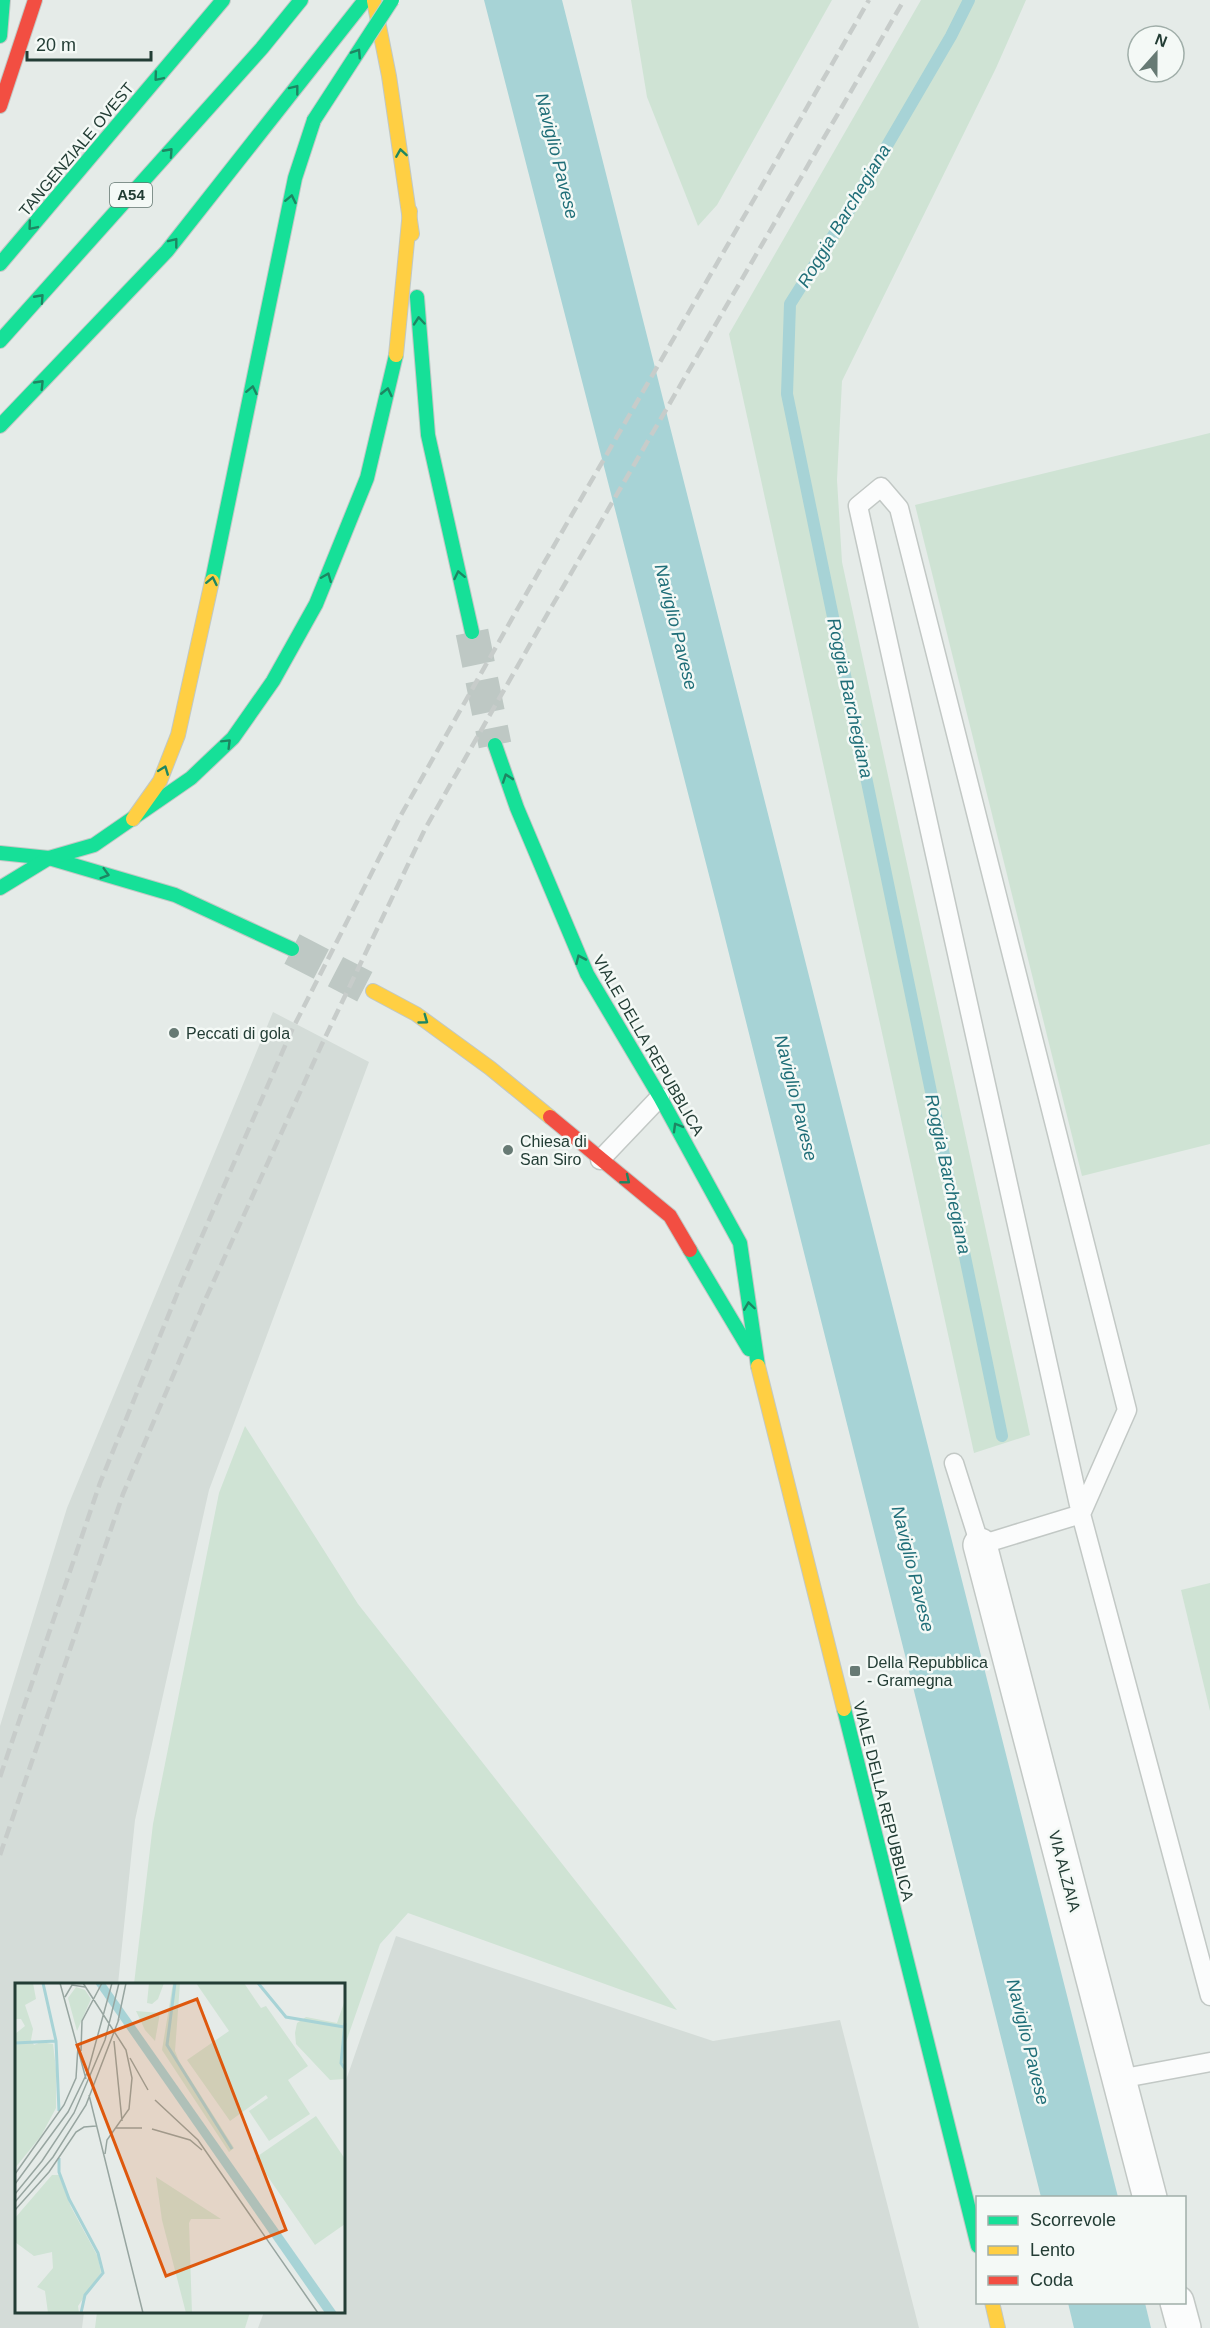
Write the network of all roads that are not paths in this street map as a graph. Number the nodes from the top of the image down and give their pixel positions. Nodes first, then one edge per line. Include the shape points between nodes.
1 (35, 0) edge
2 (223, 0) edge
3 (301, 0) edge
4 (365, 0) edge
5 (374, 0) edge
6 (392, 0) edge
7 (2, 6) edge
8 (0, 36) edge
9 (0, 106) edge
10 (410, 211) junction
11 (0, 264) edge
12 (0, 341) edge
13 (0, 426) edge
14 (472, 632) tunnel mouth
15 (495, 745) tunnel mouth
16 (133, 819) junction
17 (0, 854) edge
18 (49, 858) junction
19 (0, 888) edge
20 (292, 949) tunnel mouth
21 (373, 991) tunnel mouth
22 (660, 1098) junction
23 (600, 1160) junction
24 (758, 1364) junction
25 (954, 1463) dead end
26 (1081, 1514) junction
27 (980, 1545) junction
28 (1210, 1996) edge
29 (1210, 2062) edge
30 (1119, 2079) junction
31 (1149, 2196) edge
32 (976, 2238) edge
33 (992, 2304) edge
34 (1178, 2304) edge
35 (998, 2328) edge
36 (1184, 2328) edge

1 - 9 main road
2 -> 11 main road, TANGENZIALE OVEST
12 -> 3 main road, A54
13 -> 4 main road via 167,251
10 -> 5 main road
16 -> 6 main road, bridge via 160,781 178,735 296,178 314,120
7 - 8 main road
14 -> 10 main road via 428,435
16 -> 10 main road via 191,778 233,738 273,681 316,604 368,478 397,351
22 -> 15 main road, VIALE DELLA REPUBBLICA via 587,974 552,896
16 - 18 main road via 94,845
17 - 18 main road
18 - 19 main road
18 -> 20 main road via 175,895
21 -> 23 main road, VIALE DELLA REPUBBLICA via 416,1014 490,1068
22 - 23 lane
24 -> 22 main road, VIALE DELLA REPUBBLICA via 740,1243
23 -> 24 main road, VIALE DELLA REPUBBLICA via 670,1216
24 - 32 main road, VIALE DELLA REPUBBLICA
25 - 27 lane
26 - 26 lane via 1127,1410 899,508 881,487 858,506
26 - 27 lane
26 - 28 lane
27 - 30 street, VIA ALZAIA
29 - 30 lane
30 - 31 street, VIA ALZAIA
33 - 35 main road
34 - 36 street

